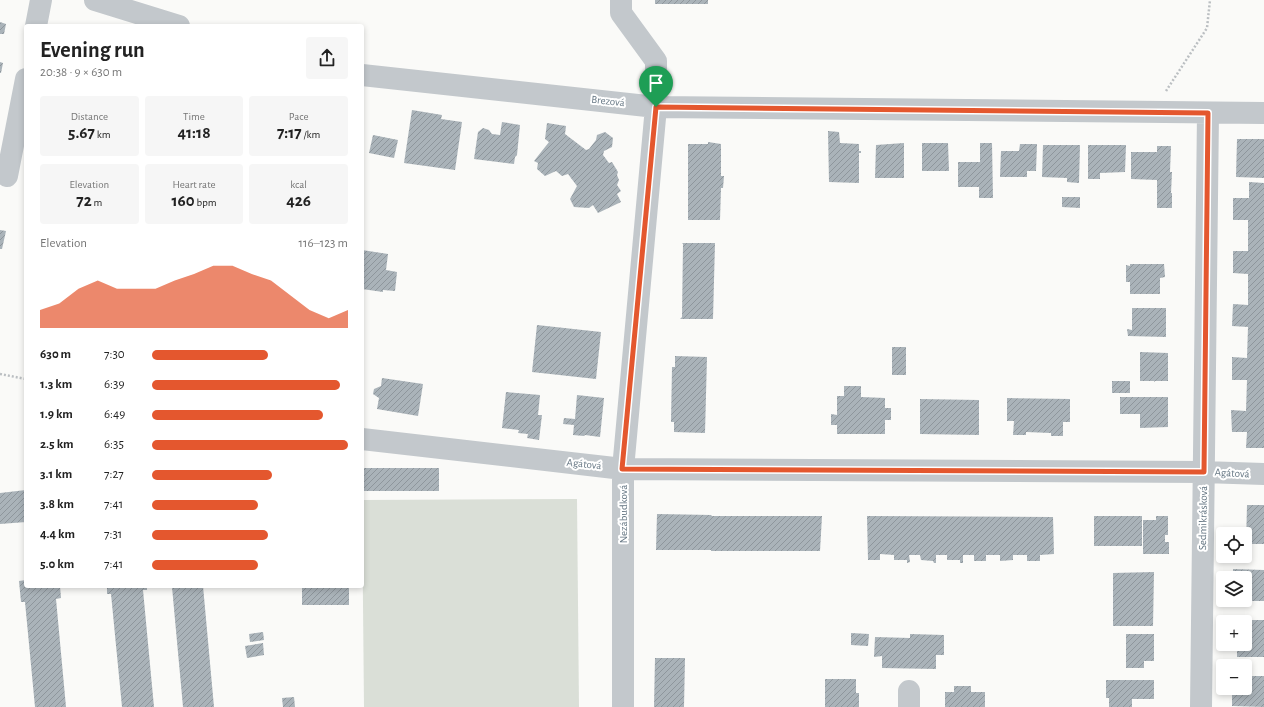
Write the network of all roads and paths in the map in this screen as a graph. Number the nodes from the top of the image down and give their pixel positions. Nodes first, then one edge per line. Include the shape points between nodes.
1 (41, 0) edge
2 (95, 0) edge
3 (621, 0) edge
4 (1210, 0) edge
5 (36, 24) edge
6 (173, 24) edge
7 (364, 74) edge
8 (24, 89) edge
9 (656, 107) junction
10 (1153, 112) junction
11 (1208, 113) junction
12 (1264, 114) edge
13 (7, 176) dead end
14 (0, 374) edge
15 (24, 378) edge
16 (364, 439) edge
17 (622, 469) junction
18 (1204, 472) junction
19 (1264, 474) edge
20 (623, 707) edge
21 (1201, 707) edge

1 - 5 street
2 - 6 street
3 - 9 street, Nezábudková via 621,13 656,62
4 - 10 path via 1207,28
7 - 9 street, Brezová
8 - 13 street
9 - 10 street, Brezová
9 - 17 street, Nezábudková
10 - 11 street, Brezová
11 - 12 street, Brezová
11 - 18 street, Sedmikrásková
14 - 15 path
16 - 17 street, Agátová
17 - 18 street, Agátová
17 - 20 street, Nezábudková
18 - 19 street, Agátová
18 - 21 street, Sedmikrásková

